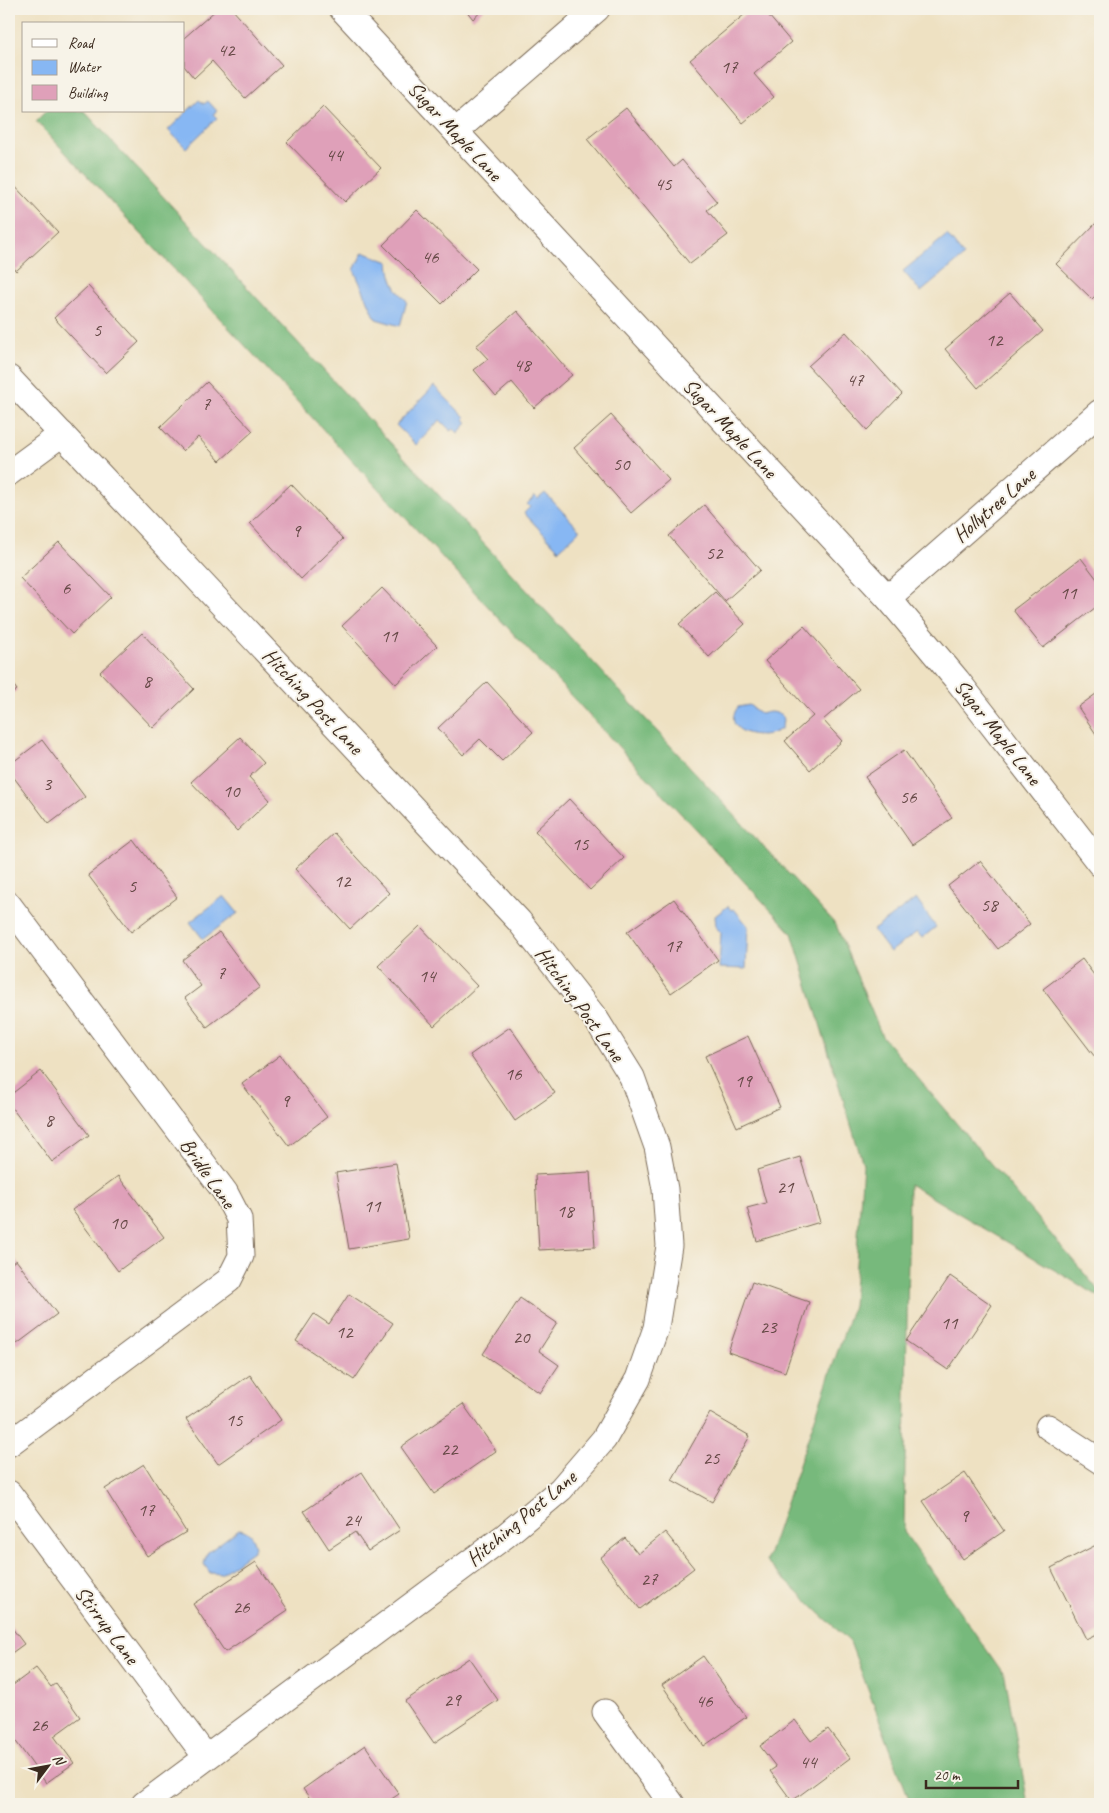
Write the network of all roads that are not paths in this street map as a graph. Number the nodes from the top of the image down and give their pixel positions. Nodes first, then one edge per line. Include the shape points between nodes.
1 (342, 9) edge
2 (597, 9) edge
3 (456, 131) junction
4 (9, 378) edge
5 (1100, 412) edge
6 (62, 434) junction
7 (9, 474) edge
8 (888, 598) junction
9 (1100, 864) edge
10 (9, 905) edge
11 (1048, 1428) dead end
12 (9, 1444) edge
13 (1100, 1461) edge
14 (9, 1493) edge
15 (605, 1712) dead end
16 (206, 1757) junction
17 (144, 1804) edge
18 (672, 1804) edge

1 - 3 street, Sugar Maple Lane
2 - 3 street
3 - 8 street, Sugar Maple Lane
4 - 6 street, Hitching Post Lane
5 - 8 street, Hollytree Lane
6 - 7 street
6 - 16 street, Hitching Post Lane via 519,921 596,1019 632,1077 657,1147 665,1189 669,1246 656,1328 638,1379 604,1440 561,1489 505,1536
8 - 9 street, Sugar Maple Lane via 957,680
10 - 12 street, Bridle Lane via 225,1192 239,1219 241,1256 229,1280
11 - 13 street
14 - 16 street, Stirrup Lane
15 - 18 street
16 - 17 street, Hitching Post Lane

